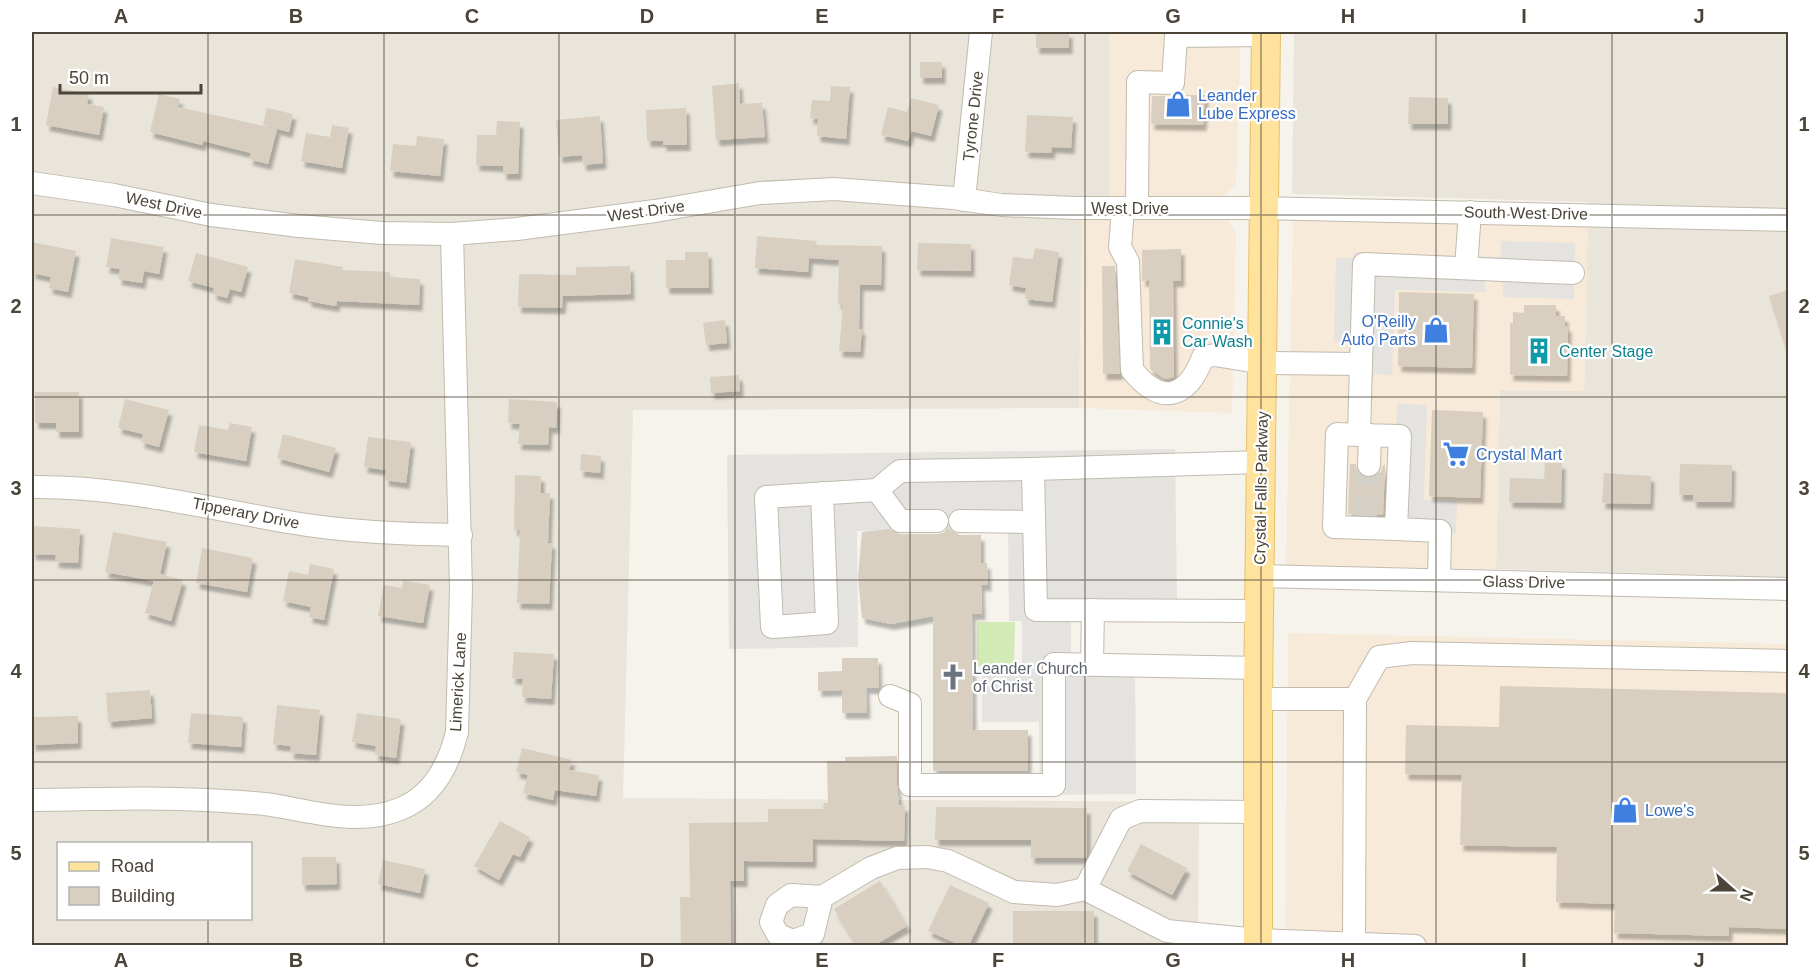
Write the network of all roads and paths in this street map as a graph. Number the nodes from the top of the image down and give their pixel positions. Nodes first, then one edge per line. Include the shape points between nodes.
1 (981, 32) edge
2 (1266, 33) edge
3 (32, 183) edge
4 (964, 200) junction
5 (1130, 208) junction
6 (1264, 208) junction
7 (1470, 212) junction
8 (1788, 220) edge
9 (452, 234) junction
10 (1466, 268) junction
11 (1573, 273) dead end
12 (1263, 363) junction
13 (1361, 364) junction
14 (1365, 435) junction
15 (1262, 462) junction
16 (1369, 465) tunnel mouth
17 (1033, 469) junction
18 (32, 487) edge
19 (877, 490) junction
20 (822, 493) junction
21 (937, 521) dead end
22 (960, 521) dead end
23 (1034, 522) junction
24 (1396, 529) junction
25 (461, 534) junction
26 (1260, 576) junction
27 (1439, 580) junction
28 (1788, 589) edge
29 (1093, 610) junction
30 (1260, 611) junction
31 (1788, 661) edge
32 (1092, 664) junction
33 (1259, 668) junction
34 (890, 696) dead end
35 (1258, 699) junction
36 (1355, 699) junction
37 (32, 801) edge
38 (1258, 812) junction
39 (1085, 889) junction
40 (822, 897) dead end
41 (1258, 943) edge
42 (1354, 945) edge
43 (1415, 945) edge

1 - 4 street, Tyrone Drive
2 - 5 street via 1176,36 1173,83 1138,82
2 - 6 main road, Crystal Falls Parkway
3 - 9 street, West Drive via 211,215 299,226
4 - 5 street, West Drive via 1001,205
4 - 9 street, West Drive via 871,190 797,190 517,229
5 - 6 street, West Drive
5 - 12 street via 1120,247 1128,261 1132,370 1142,382 1152,390 1182,390 1192,381 1203,357
6 - 7 street, South West Drive
6 - 12 main road, Crystal Falls Parkway
7 - 8 street, South West Drive
7 - 10 street
9 - 25 street, Limerick Lane
10 - 11 street
10 - 13 street via 1364,264
12 - 13 street
12 - 15 main road, Crystal Falls Parkway
13 - 14 street
14 - 16 street
14 - 24 street via 1400,436
14 - 24 street via 1337,434 1334,527 1366,523
15 - 17 street
15 - 26 main road, Crystal Falls Parkway
17 - 19 street via 900,471
17 - 23 street
18 - 25 street, Tipperary Drive via 198,503 353,531
19 - 20 street
19 - 21 street via 900,521
20 - 20 street via 766,497 772,627 827,623
22 - 23 street
23 - 29 street via 1036,610
24 - 27 street via 1440,531
25 - 37 street, Limerick Lane via 457,732 445,768 414,802 378,816 356,818 202,800
26 - 27 street, Glass Drive
26 - 30 main road, Crystal Falls Parkway
27 - 28 street, Glass Drive
29 - 30 street
29 - 32 street
30 - 33 main road, Crystal Falls Parkway
31 - 36 street via 1412,653 1379,657
32 - 33 street
32 - 34 street via 1054,664 1054,785 910,785 910,704
33 - 35 main road, Crystal Falls Parkway
35 - 36 street
35 - 38 main road, Crystal Falls Parkway
36 - 42 street
38 - 39 street via 1140,811 1121,819
38 - 41 main road, Crystal Falls Parkway
39 - 40 street via 1057,895 1014,892 948,861 927,857 897,858 871,868
39 - 41 street via 1167,931
41 - 42 street
42 - 43 street

